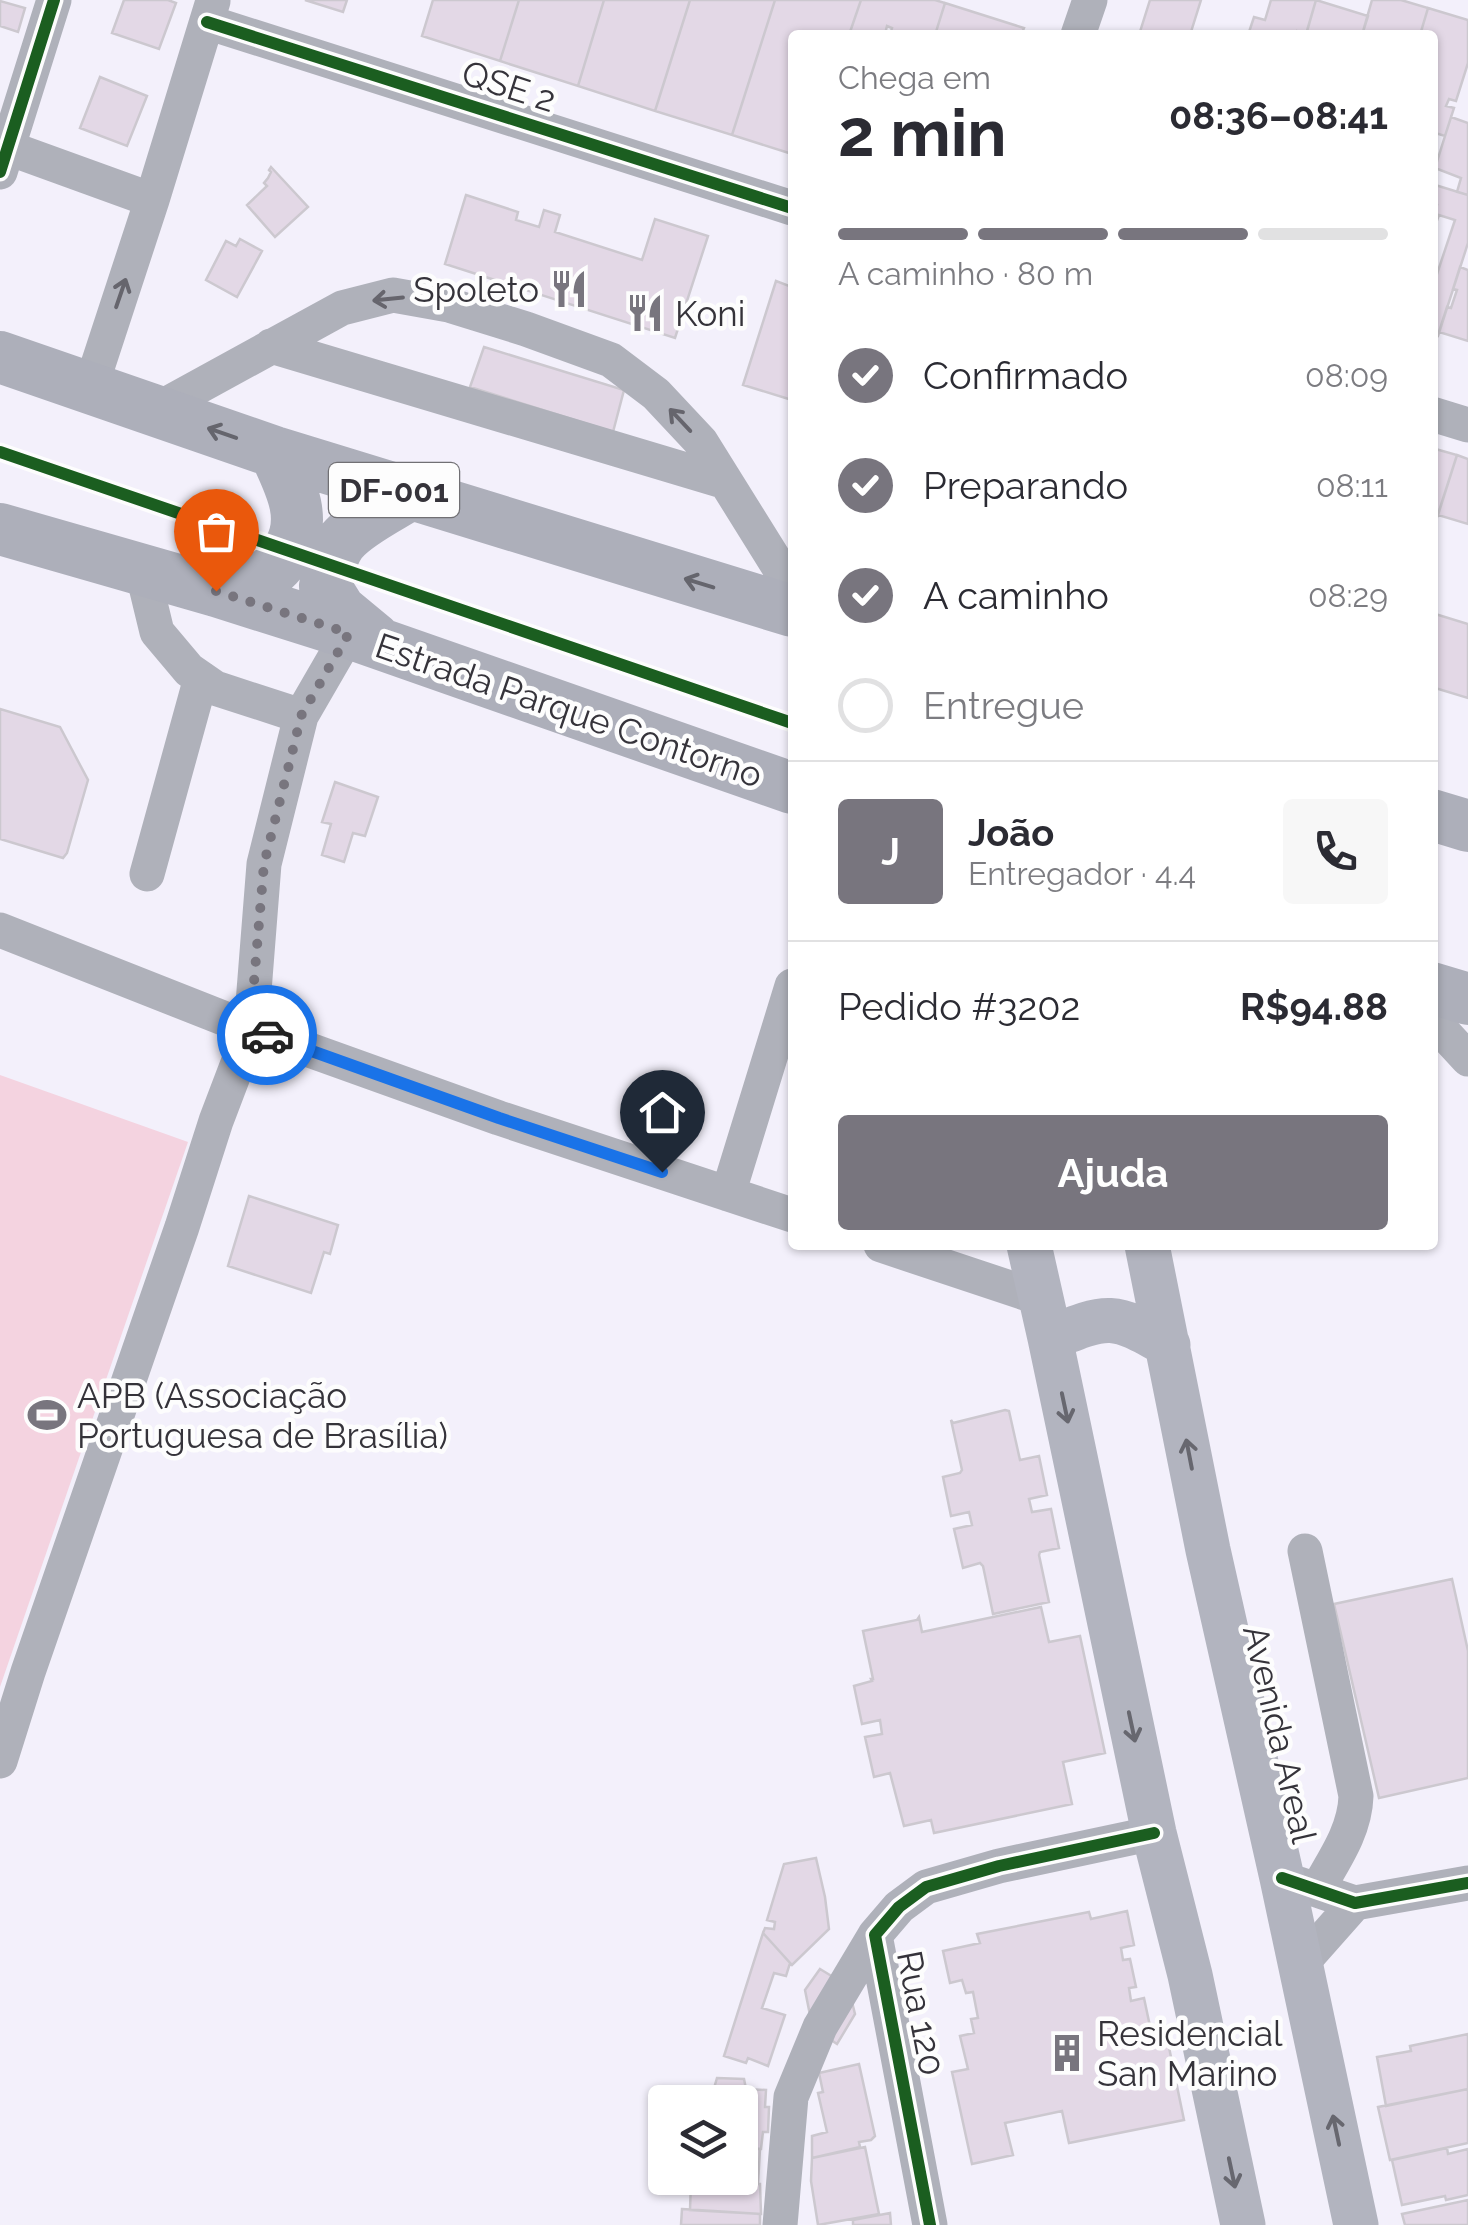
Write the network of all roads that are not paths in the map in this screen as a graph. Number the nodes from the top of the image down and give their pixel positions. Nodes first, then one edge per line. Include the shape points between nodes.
1 (54, 0) edge
2 (210, 11) edge
3 (3, 155) edge
4 (152, 200) junction
5 (788, 207) edge
6 (271, 346) junction
7 (0, 356) edge
8 (90, 386) junction
9 (156, 410) junction
10 (1438, 416) edge
11 (1468, 425) edge
12 (275, 452) junction
13 (726, 482) junction
14 (409, 495) junction
15 (0, 529) edge
16 (142, 570) junction
17 (788, 582) edge
18 (216, 591) junction
19 (788, 610) edge
20 (365, 638) junction
21 (201, 678) junction
22 (301, 716) junction
23 (788, 787) edge
24 (1438, 817) edge
25 (1468, 826) edge
26 (147, 874) dead end
27 (0, 930) edge
28 (1438, 990) edge
29 (788, 999) edge
30 (1468, 1000) edge
31 (1438, 1026) edge
32 (250, 1029) junction
33 (1468, 1059) edge
34 (728, 1194) junction
35 (788, 1215) edge
36 (892, 1250) edge
37 (1029, 1250) edge
38 (1148, 1250) edge
39 (1045, 1318) junction
40 (1168, 1345) junction
41 (1305, 1551) dead end
42 (0, 1761) edge
43 (1154, 1833) junction
44 (1468, 1883) edge
45 (1300, 1884) junction
46 (1355, 1903) junction
47 (875, 1935) junction
48 (1301, 1964) junction
49 (1354, 2224) edge
50 (780, 2225) edge
51 (930, 2225) edge
52 (1243, 2225) edge

1 - 3 street
2 - 4 street
2 - 5 street, QSE 2
3 - 4 street
8 -> 4 street
6 - 9 street
6 - 13 street
13 -> 6 street via 701,442 612,360 449,305 394,295 342,308
7 - 8 highway, DF-001
8 - 9 highway, DF-001
12 -> 9 highway, DF-001
10 - 11 street
12 - 14 highway, DF-001
12 - 18 highway via 298,516 294,540 280,566
13 - 17 street
19 -> 14 highway, DF-001
14 - 20 highway via 342,540 330,565 325,586
15 - 16 highway, Estrada Parque Contorno
16 - 18 highway, Estrada Parque Contorno
16 - 21 street via 157,632
18 - 20 highway, Estrada Parque Contorno
20 - 22 street
20 - 23 highway, Estrada Parque Contorno
21 - 22 street
21 - 26 street
22 - 32 street via 264,864
24 - 25 highway
27 - 32 street
28 - 30 highway
29 - 34 street
31 - 33 street
32 - 34 street
32 - 42 street
34 - 35 street
36 - 39 street
37 - 39 main road
38 - 40 main road, Avenida Areal
39 - 40 main road via 1114,1320
39 -> 43 main road
45 -> 40 main road, Avenida Areal via 1208,1550
41 - 45 street via 1356,1796 1349,1832
43 - 47 street, Rua 120 via 926,1887
43 -> 52 main road
44 - 46 street
45 - 46 street
45 - 48 main road, Avenida Areal
46 - 48 street
47 - 50 street via 820,2026 791,2097
47 - 51 street, Rua 120
49 -> 48 main road, Avenida Areal

